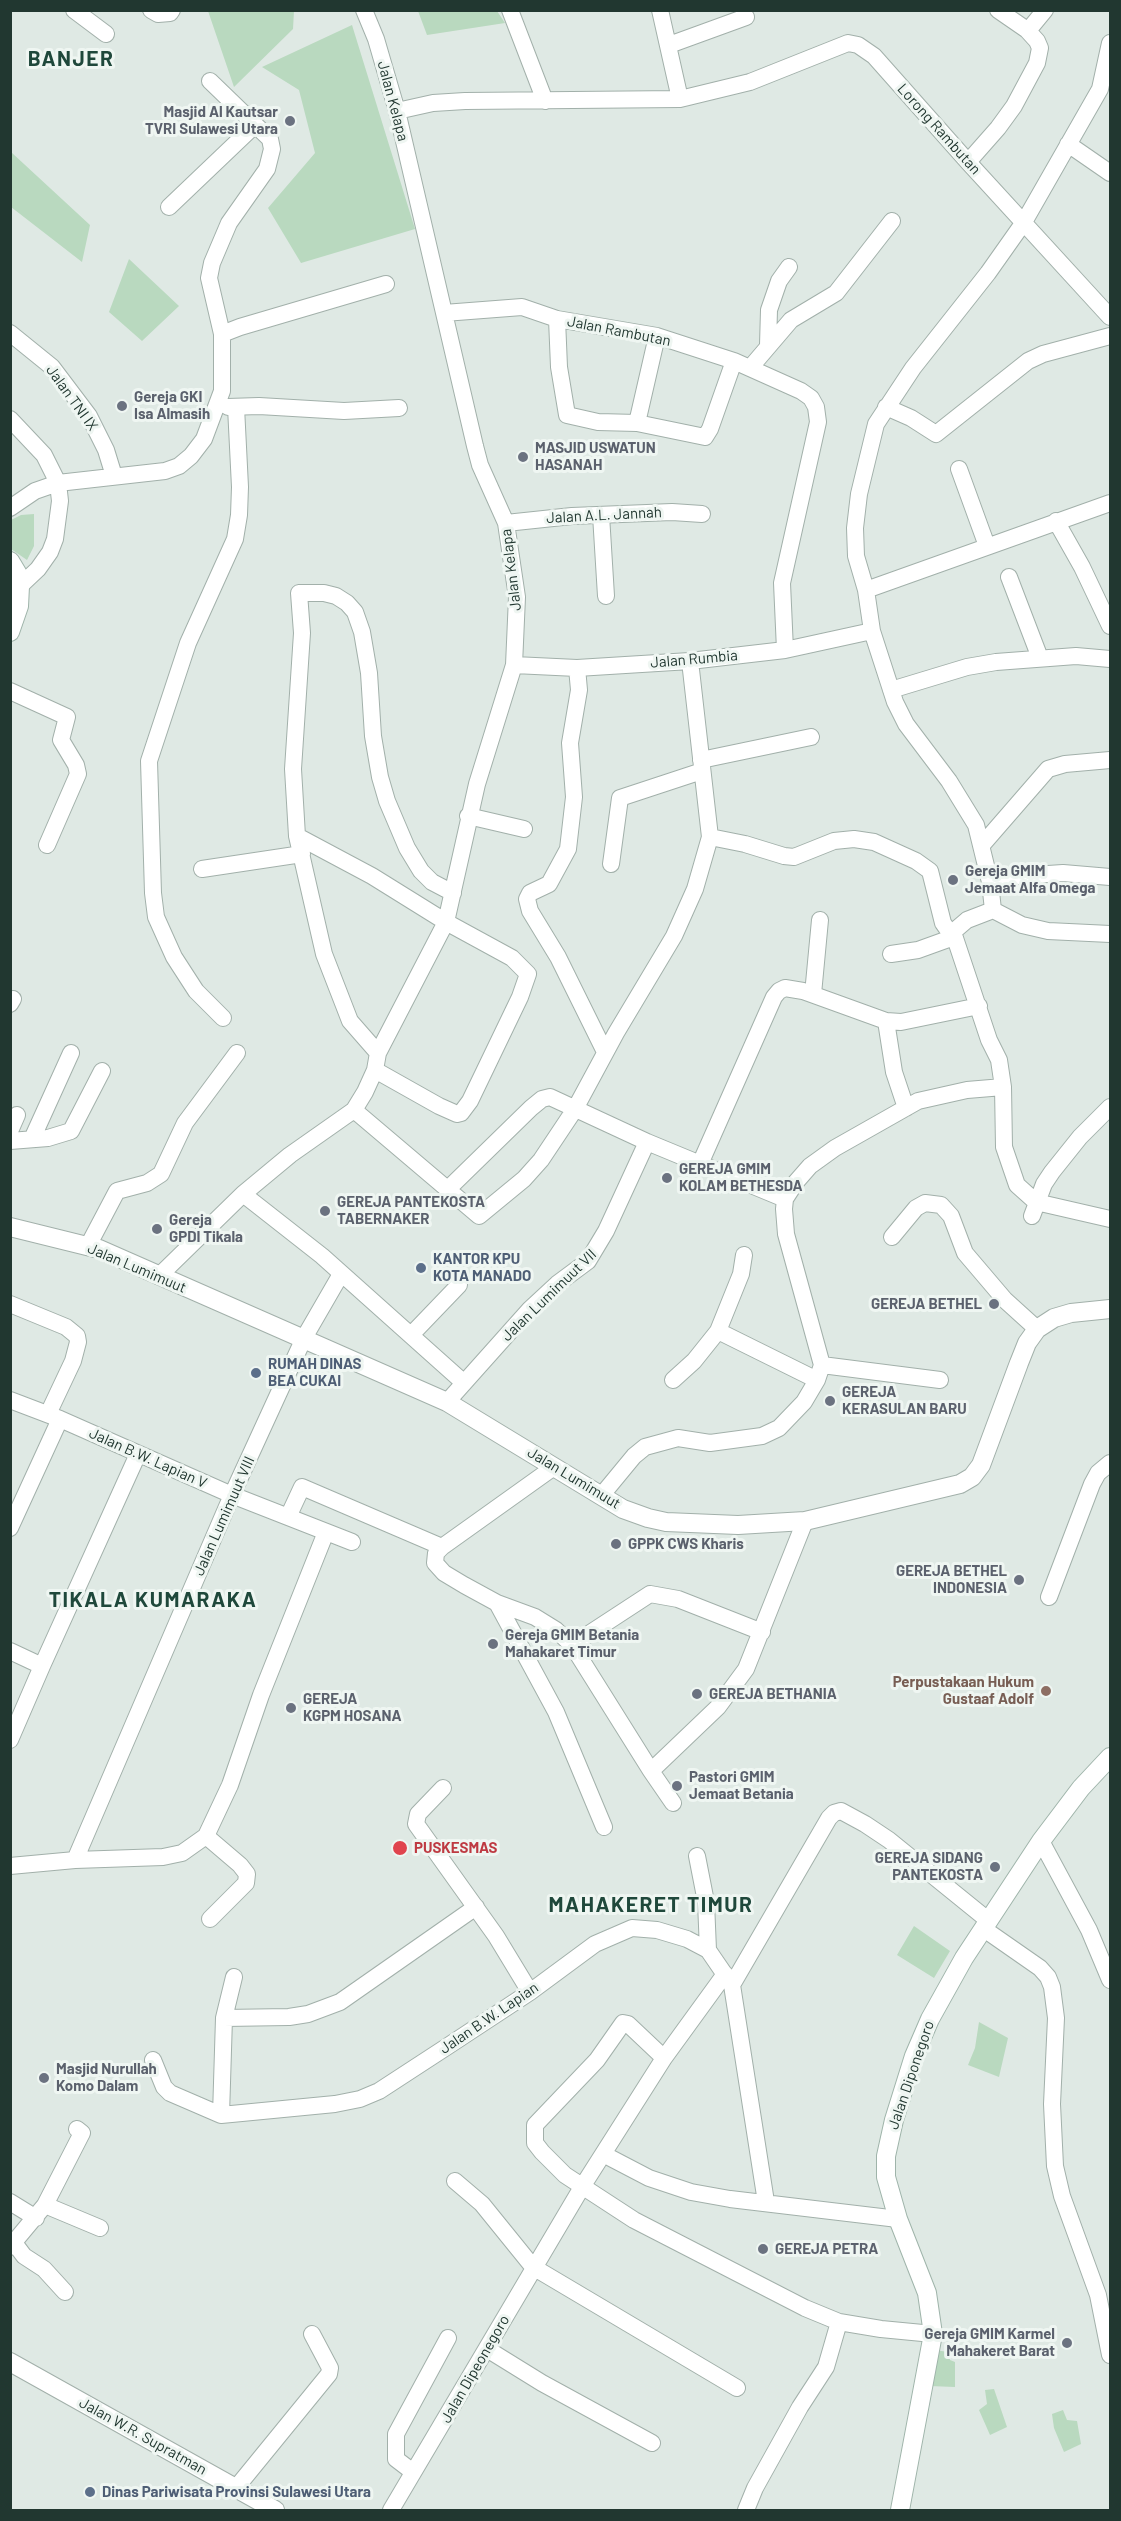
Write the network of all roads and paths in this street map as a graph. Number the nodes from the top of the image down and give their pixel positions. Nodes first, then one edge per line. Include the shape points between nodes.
1 (74, 10) edge
2 (151, 10) edge
3 (172, 10) edge
4 (364, 10) edge
5 (510, 10) edge
6 (660, 10) edge
7 (998, 10) edge
8 (1046, 10) edge
9 (746, 17) dead end
10 (1031, 27) dead end
11 (106, 34) dead end
12 (1110, 43) edge
13 (669, 45) junction
14 (210, 81) dead end
15 (1106, 84) edge
16 (680, 99) junction
17 (545, 101) junction
18 (397, 111) junction
19 (255, 125) junction
20 (1068, 144) junction
21 (968, 162) junction
22 (1110, 173) edge
23 (169, 207) dead end
24 (892, 221) dead end
25 (1024, 222) junction
26 (789, 267) dead end
27 (386, 284) dead end
28 (444, 314) junction
29 (1110, 317) edge
30 (557, 319) junction
31 (10, 333) edge
32 (222, 334) junction
33 (657, 336) junction
34 (1110, 336) edge
35 (768, 345) junction
36 (734, 361) junction
37 (750, 368) junction
38 (218, 406) junction
39 (236, 407) junction
40 (886, 407) junction
41 (399, 408) dead end
42 (10, 419) edge
43 (637, 423) junction
44 (959, 469) dead end
45 (114, 476) junction
46 (58, 483) junction
47 (1110, 503) edge
48 (10, 508) edge
49 (702, 514) dead end
50 (601, 515) junction
51 (1056, 521) junction
52 (506, 523) junction
53 (987, 546) junction
54 (10, 561) edge
55 (1009, 577) dead end
56 (21, 586) junction
57 (866, 590) junction
58 (606, 596) dead end
59 (1110, 626) edge
60 (872, 631) junction
61 (10, 632) edge
62 (784, 650) junction
63 (1040, 658) junction
64 (1110, 659) edge
65 (690, 661) junction
66 (514, 665) junction
67 (577, 668) junction
68 (891, 690) junction
69 (10, 691) edge
70 (810, 737) dead end
71 (1110, 760) edge
72 (702, 766) junction
73 (468, 816) junction
74 (524, 829) dead end
75 (297, 836) junction
76 (710, 837) junction
77 (48, 845) dead end
78 (982, 845) junction
79 (302, 854) junction
80 (611, 864) dead end
81 (202, 869) dead end
82 (1110, 877) edge
83 (989, 878) junction
84 (453, 893) junction
85 (993, 910) junction
86 (820, 920) dead end
87 (446, 922) junction
88 (1110, 933) edge
89 (954, 935) junction
90 (891, 954) dead end
91 (813, 994) junction
92 (979, 1006) junction
93 (223, 1018) dead end
94 (886, 1021) junction
95 (605, 1052) junction
96 (71, 1053) dead end
97 (237, 1053) dead end
98 (378, 1053) junction
99 (375, 1070) junction
100 (102, 1071) dead end
101 (1002, 1087) junction
102 (1110, 1107) edge
103 (906, 1108) junction
104 (575, 1109) junction
105 (354, 1110) junction
106 (32, 1139) junction
107 (10, 1141) edge
108 (648, 1142) junction
109 (699, 1164) junction
110 (449, 1188) junction
111 (243, 1194) junction
112 (786, 1199) junction
113 (1034, 1209) junction
114 (1110, 1219) edge
115 (10, 1227) edge
116 (892, 1237) dead end
117 (87, 1246) junction
118 (744, 1255) dead end
119 (341, 1274) junction
120 (159, 1276) junction
121 (459, 1285) dead end
122 (10, 1304) edge
123 (1110, 1309) edge
124 (1036, 1329) junction
125 (718, 1331) junction
126 (411, 1335) junction
127 (304, 1338) junction
128 (819, 1373) junction
129 (673, 1380) dead end
130 (940, 1380) dead end
131 (463, 1382) junction
132 (10, 1400) edge
133 (447, 1402) junction
134 (54, 1417) junction
135 (138, 1454) junction
136 (1110, 1463) edge
137 (554, 1467) junction
138 (232, 1495) junction
139 (601, 1496) junction
140 (288, 1517) junction
141 (805, 1521) junction
142 (10, 1528) edge
143 (326, 1532) junction
144 (352, 1542) dead end
145 (442, 1547) junction
146 (1048, 1597) dead end
147 (497, 1603) junction
148 (762, 1632) junction
149 (572, 1645) junction
150 (10, 1651) edge
151 (42, 1666) junction
152 (10, 1740) edge
153 (1109, 1761) edge
154 (651, 1771) junction
155 (442, 1788) dead end
156 (673, 1803) dead end
157 (604, 1827) dead end
158 (206, 1836) junction
159 (1041, 1841) junction
160 (697, 1857) dead end
161 (75, 1860) junction
162 (10, 1866) edge
163 (476, 1907) junction
164 (210, 1919) dead end
165 (986, 1925) junction
166 (708, 1950) junction
167 (234, 1977) dead end
168 (728, 1979) junction
169 (1110, 1980) edge
170 (530, 1992) junction
171 (224, 2018) junction
172 (664, 2058) junction
173 (153, 2060) dead end
174 (222, 2115) junction
175 (77, 2129) dead end
176 (603, 2154) junction
177 (455, 2181) dead end
178 (582, 2187) junction
179 (10, 2202) edge
180 (766, 2202) junction
181 (40, 2212) junction
182 (898, 2219) junction
183 (100, 2228) dead end
184 (13, 2246) edge
185 (533, 2267) junction
186 (65, 2292) dead end
187 (839, 2322) junction
188 (312, 2334) dead end
189 (933, 2334) junction
190 (448, 2338) dead end
191 (487, 2349) junction
192 (1110, 2355) edge
193 (10, 2362) edge
194 (737, 2388) dead end
195 (652, 2443) dead end
196 (413, 2472) junction
197 (236, 2488) junction
198 (275, 2511) edge
199 (391, 2511) edge
200 (746, 2511) edge
201 (900, 2511) edge

1 - 11 street
2 - 3 street via 158,14
4 - 18 street, Jalan Kelapa
5 - 17 street
6 - 13 street
7 - 21 street via 1027,30 1040,48 1037,63 1014,106
8 - 10 street
9 - 13 street
12 - 15 street
13 - 16 street
14 - 19 street
15 - 20 street
16 - 17 street, Lorong Rambutan
16 - 21 street, Lorong Rambutan via 750,82 848,43 858,45 874,56
17 - 18 street, Lorong Rambutan via 433,103
18 - 28 street, Jalan Kelapa
19 - 23 street
19 - 32 street via 270,139 272,155 267,169 225,231 209,278
20 - 22 street
20 - 25 street
21 - 25 street, Lorong Rambutan
24 - 35 street via 836,293 791,320
25 - 29 street, Lorong Rambutan
25 - 40 street
26 - 35 street via 779,281 769,310
27 - 32 street
28 - 30 street, Jalan Rambutan via 522,307
28 - 52 street, Jalan Kelapa via 480,465
30 - 33 street, Jalan Rambutan
30 - 43 street via 567,415 598,422
31 - 45 street, Jalan TNI IX via 52,367 82,407 102,441
32 - 38 street via 222,391
33 - 36 street, Jalan Rambutan
33 - 43 street
34 - 40 street via 1028,361 938,433
35 - 37 street
36 - 37 street, Jalan Rambutan
36 - 43 street via 705,437
37 - 62 street, Jalan Rambutan via 811,398 818,422 782,583
38 - 39 street
38 - 45 street via 204,439 179,466
39 - 41 street via 344,411
39 - 93 street via 240,487 235,539 188,643 148,761 156,917 174,957 196,991
40 - 57 street via 876,424 855,528 856,556
42 - 46 street via 44,455
44 - 53 street
45 - 46 street
46 - 48 street via 35,490
46 - 56 street via 55,539 38,569
47 - 51 street
49 - 50 street, Jalan A.L. Jannah
50 - 52 street, Jalan A.L. Jannah
50 - 58 street
51 - 53 street
51 - 59 street
52 - 66 street, Jalan Kelapa via 517,597
53 - 57 street
54 - 56 street
55 - 63 street
56 - 61 street
57 - 60 street
60 - 62 street, Jalan Rumbia
60 - 68 street
62 - 65 street, Jalan Rumbia
63 - 64 street
63 - 68 street via 967,667
65 - 67 street, Jalan Rumbia
65 - 72 street
66 - 67 street, Jalan Rumbia
66 - 73 street, Jalan Kelapa
67 - 95 street via 579,690 570,743 574,797 568,849 549,884 530,893 527,899
68 - 78 street via 911,731 976,825
69 - 77 street via 67,717 61,740 78,774
70 - 72 street
71 - 78 street via 1048,769
72 - 76 street
72 - 80 street via 620,798
73 - 74 street
73 - 84 street, Jalan Kelapa
75 - 79 street
75 - 84 street via 293,769 302,633 299,593 324,593 347,603 362,632 380,777 407,848 427,878
75 - 87 street
76 - 89 street via 784,856 801,855 834,841 874,842 930,871 943,923
76 - 95 street via 686,913
78 - 83 street
79 - 81 street
79 - 98 street via 324,954 340,998 359,1034
82 - 83 street via 1063,873
83 - 85 street
84 - 87 street, Jalan Kelapa
85 - 88 street via 1022,925 1048,931
85 - 89 street via 967,920
86 - 91 street
87 - 98 street, Jalan Kelapa
87 - 99 street via 522,966 528,974 520,997 461,1113 439,1106
89 - 90 street via 918,950
89 - 92 street
91 - 94 street
91 - 109 street via 785,988 774,997
92 - 94 street via 901,1022
92 - 101 street via 999,1060
94 - 103 street via 894,1072
95 - 104 street
96 - 106 street
97 - 117 street via 185,1123 161,1174 147,1183 117,1191
98 - 99 street, Jalan Kelapa
99 - 105 street, Jalan Kelapa
100 - 106 street via 70,1131
101 - 103 street via 933,1096
101 - 113 street via 1004,1147 1009,1167
102 - 113 street via 1080,1137 1044,1184
103 - 112 street via 810,1166
104 - 108 street
104 - 110 street via 550,1097 542,1099
104 - 110 street via 534,1169 479,1216
105 - 110 street
105 - 111 street
106 - 107 street
108 - 109 street
108 - 131 street, Jalan Lumimuut VII via 588,1261 530,1309
109 - 112 street
111 - 119 street
111 - 120 street
112 - 128 street via 786,1234
113 - 114 street
115 - 117 street, Jalan Lumimuut
116 - 124 street via 916,1208 925,1203 941,1205 951,1216 972,1261
117 - 120 street, Jalan Lumimuut
118 - 125 street via 741,1274
119 - 126 street
119 - 127 street, Jalan Lumimuut VIII
120 - 127 street, Jalan Lumimuut
121 - 126 street
122 - 134 street via 66,1327 76,1336 73,1361
123 - 124 street via 1071,1313
124 - 141 street, Jalan Lumimuut via 1019,1363 987,1454 972,1477 941,1490
125 - 128 street
125 - 129 street
126 - 131 street
127 - 133 street, Jalan Lumimuut
127 - 138 street, Jalan Lumimuut VIII
128 - 130 street
128 - 139 street via 804,1402 779,1428 745,1439 710,1443 678,1438 655,1443 634,1456
131 - 133 street, Jalan Lumimuut VII
132 - 134 street, Jalan B.W. Lapian V
133 - 137 street, Jalan Lumimuut
134 - 135 street, Jalan B.W. Lapian V
134 - 142 street
135 - 138 street, Jalan B.W. Lapian V
135 - 151 street
136 - 146 street via 1092,1484
137 - 139 street, Jalan Lumimuut
137 - 145 street
138 - 140 street, Jalan B.W. Lapian V
138 - 161 street, Jalan Lumimuut VIII
139 - 141 street, Jalan Lumimuut via 623,1509 666,1522 738,1525
140 - 143 street, Jalan B.W. Lapian V
140 - 145 street via 302,1487
141 - 148 street
143 - 144 street, Jalan B.W. Lapian V
143 - 158 street via 230,1785
145 - 147 street via 435,1556 439,1568
147 - 149 street via 535,1617
147 - 157 street via 556,1712
148 - 149 street via 678,1599 650,1594
148 - 154 street via 729,1695
149 - 154 street
150 - 151 street
151 - 152 street
153 - 159 street, Jalan Diponegoro via 1081,1788
154 - 156 street
155 - 163 street via 418,1814 416,1824
158 - 161 street via 182,1853 163,1857
158 - 164 street via 247,1874 246,1883
159 - 165 street, Jalan Diponegoro
159 - 169 street via 1089,1930
160 - 166 street via 706,1902
161 - 162 street
163 - 170 street
163 - 171 street via 340,2002 289,2017
165 - 168 street, Jalan Dipeonegoro via 889,1840 838,1811
165 - 182 street, Jalan Diponegoro via 930,2019 901,2095 886,2156 886,2177
165 - 192 street via 1040,1968 1052,1987 1056,2018 1052,2104 1055,2166 1098,2295
166 - 168 street, Jalan B.W. Lapian
166 - 170 street, Jalan B.W. Lapian via 657,1930 632,1928 595,1944
167 - 171 street
168 - 172 street, Jalan Dipeonegoro
168 - 180 street
170 - 174 street, Jalan B.W. Lapian via 379,2091 360,2099
171 - 174 street
172 - 176 street, Jalan Dipeonegoro
172 - 178 street via 623,2023 597,2060 536,2125 535,2143 554,2166
173 - 174 street, Jalan B.W. Lapian via 170,2093
175 - 181 street via 82,2133
176 - 178 street, Jalan Dipeonegoro
176 - 180 street via 649,2178 691,2192
177 - 185 street via 482,2204
178 - 185 street, Jalan Dipeonegoro
178 - 187 street via 634,2220
179 - 181 street
180 - 182 street
181 - 183 street
181 - 184 street
182 - 189 street, Jalan Diponegoro via 927,2293
184 - 186 street via 44,2269
185 - 191 street, Jalan Dipeonegoro
185 - 194 street
187 - 189 street
187 - 200 street via 826,2367 755,2488
188 - 197 street via 330,2368 329,2374
189 - 201 street, Jalan Diponegoro
190 - 196 street via 396,2434 396,2459
191 - 195 street
191 - 196 street, Jalan Dipeonegoro
193 - 197 street, Jalan W.R. Supratman
196 - 199 street, Jalan Dipeonegoro
197 - 198 street, Jalan W.R. Supratman

